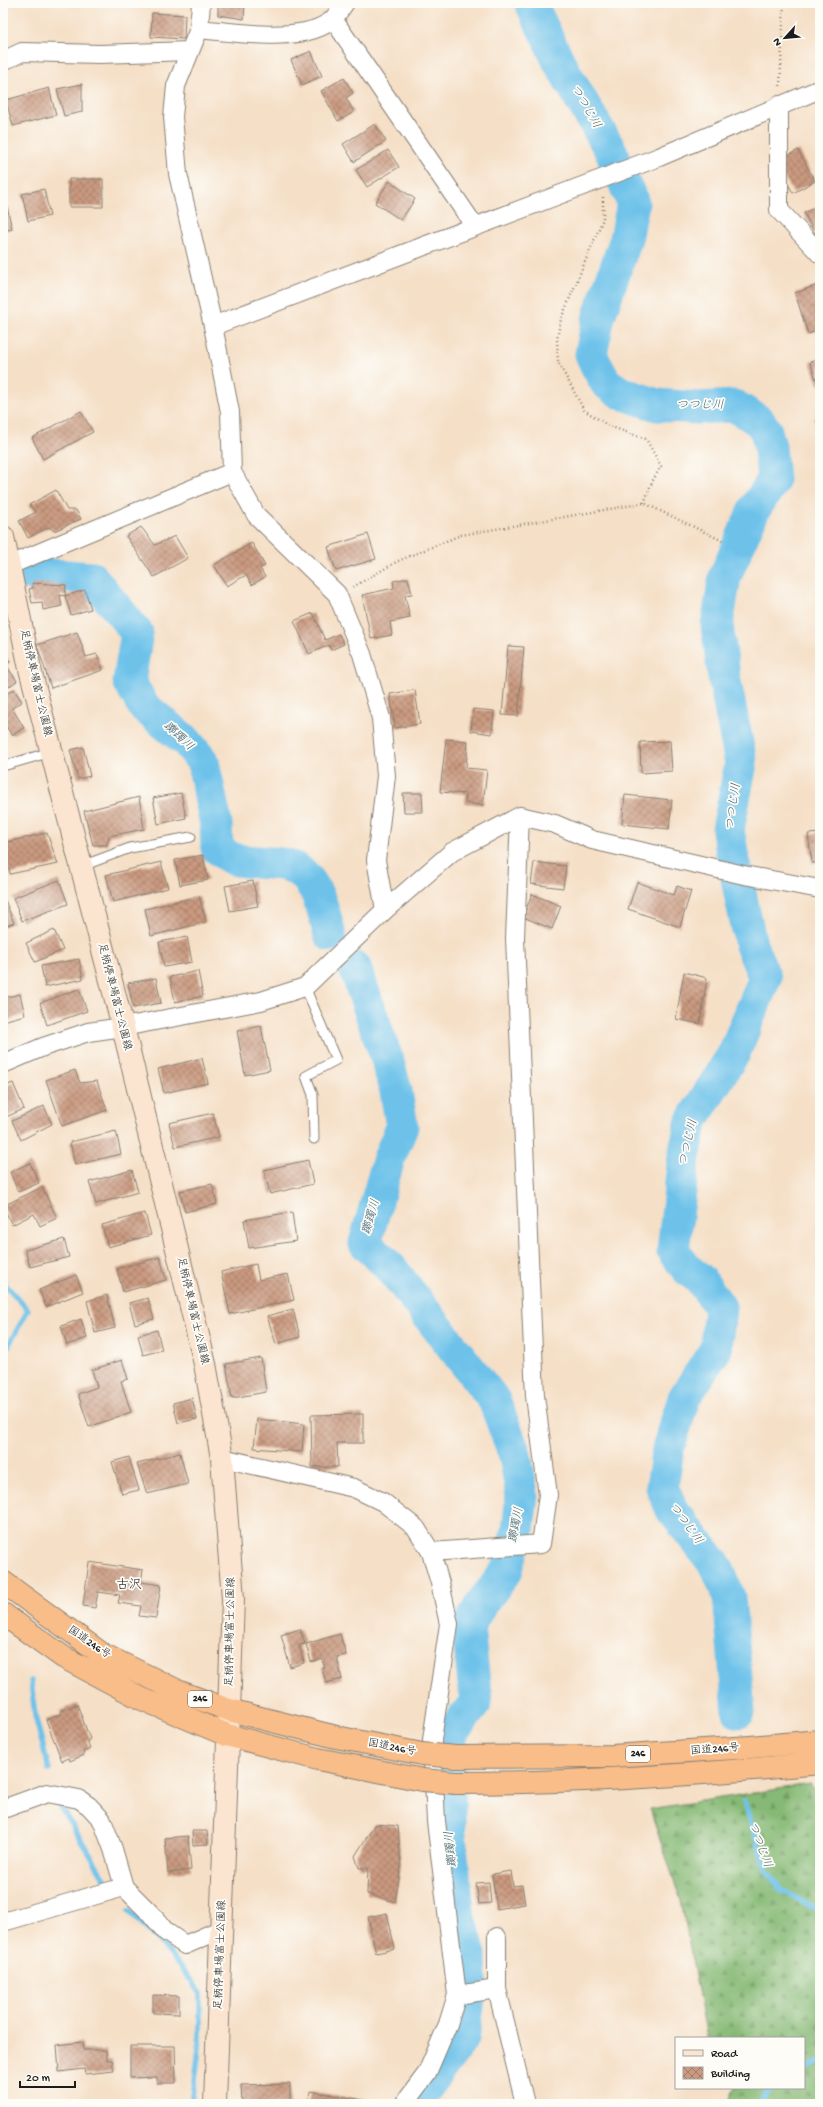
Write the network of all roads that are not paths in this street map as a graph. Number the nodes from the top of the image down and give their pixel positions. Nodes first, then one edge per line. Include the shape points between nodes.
1 (201, 3) edge
2 (345, 3) edge
3 (333, 19) junction
4 (199, 29) junction
5 (190, 51) junction
6 (3, 61) edge
7 (820, 89) edge
8 (779, 104) junction
9 (474, 225) junction
10 (820, 254) edge
11 (213, 326) junction
12 (232, 472) junction
13 (3, 537) edge
14 (6, 569) edge
15 (51, 752) junction
16 (3, 766) edge
17 (520, 816) junction
18 (191, 837) dead end
19 (80, 866) junction
20 (820, 889) edge
21 (385, 910) junction
22 (311, 981) junction
23 (123, 1027) junction
24 (3, 1064) edge
25 (314, 1139) dead end
26 (222, 1458) junction
27 (431, 1552) junction
28 (3, 1582) edge
29 (3, 1614) edge
30 (229, 1710) junction
31 (227, 1735) junction
32 (820, 1741) edge
33 (820, 1763) edge
34 (3, 1809) edge
35 (124, 1887) junction
36 (3, 1922) edge
37 (222, 1929) junction
38 (498, 1937) dead end
39 (497, 1989) junction
40 (457, 1995) junction
41 (215, 2104) edge
42 (404, 2104) edge
43 (524, 2104) edge

1 - 4 street
2 - 3 street
3 - 4 street via 316,28 283,35
3 - 9 street
4 - 5 street
5 - 6 street via 100,54 22,52
5 - 11 street via 176,86 173,118 178,174
7 - 8 street
8 - 9 street via 604,178
8 - 10 street via 779,210
9 - 11 street
11 - 12 street via 230,412
12 - 14 street
12 - 21 street via 256,515 337,594 362,654 381,718 386,776 376,860
13 - 14 main road, 足柄停車場富士公園線
14 - 15 main road, 足柄停車場富士公園線
15 - 16 lane
15 - 19 main road, 足柄停車場富士公園線
17 - 20 street via 555,824 592,840 744,875
17 - 21 street via 452,852
17 - 27 street via 515,938 535,1396 548,1494 540,1544
18 - 19 lane via 130,848
19 - 23 main road, 足柄停車場富士公園線
21 - 22 street
22 - 23 street via 261,1000
22 - 25 lane via 336,1060 306,1076 313,1095
23 - 24 street via 88,1032
23 - 26 main road, 足柄停車場富士公園線 via 205,1364
26 - 27 street via 354,1488 382,1502 416,1528
26 - 30 main road, 足柄停車場富士公園線 via 233,1599
27 - 40 street via 449,1624 432,1740 436,1821
28 - 30 highway, 国道246号 / 246 via 102,1654 180,1692
29 - 31 highway, 国道246号 / 246 via 63,1657 142,1699
30 - 31 main road, 足柄停車場富士公園線
30 - 32 highway, 国道246号 / 246, bridge via 336,1737 422,1754 456,1757 612,1756
31 - 33 highway, 国道246号 / 246, bridge via 318,1759 423,1780 456,1783 542,1783 625,1779
31 - 37 main road, 足柄停車場富士公園線
34 - 35 street via 48,1794 79,1798 102,1820
35 - 36 street
35 - 37 street via 152,1914 166,1932 185,1945
37 - 41 main road, 足柄停車場富士公園線
38 - 39 street
39 - 40 street
39 - 43 street
40 - 42 street via 448,2024 426,2073

